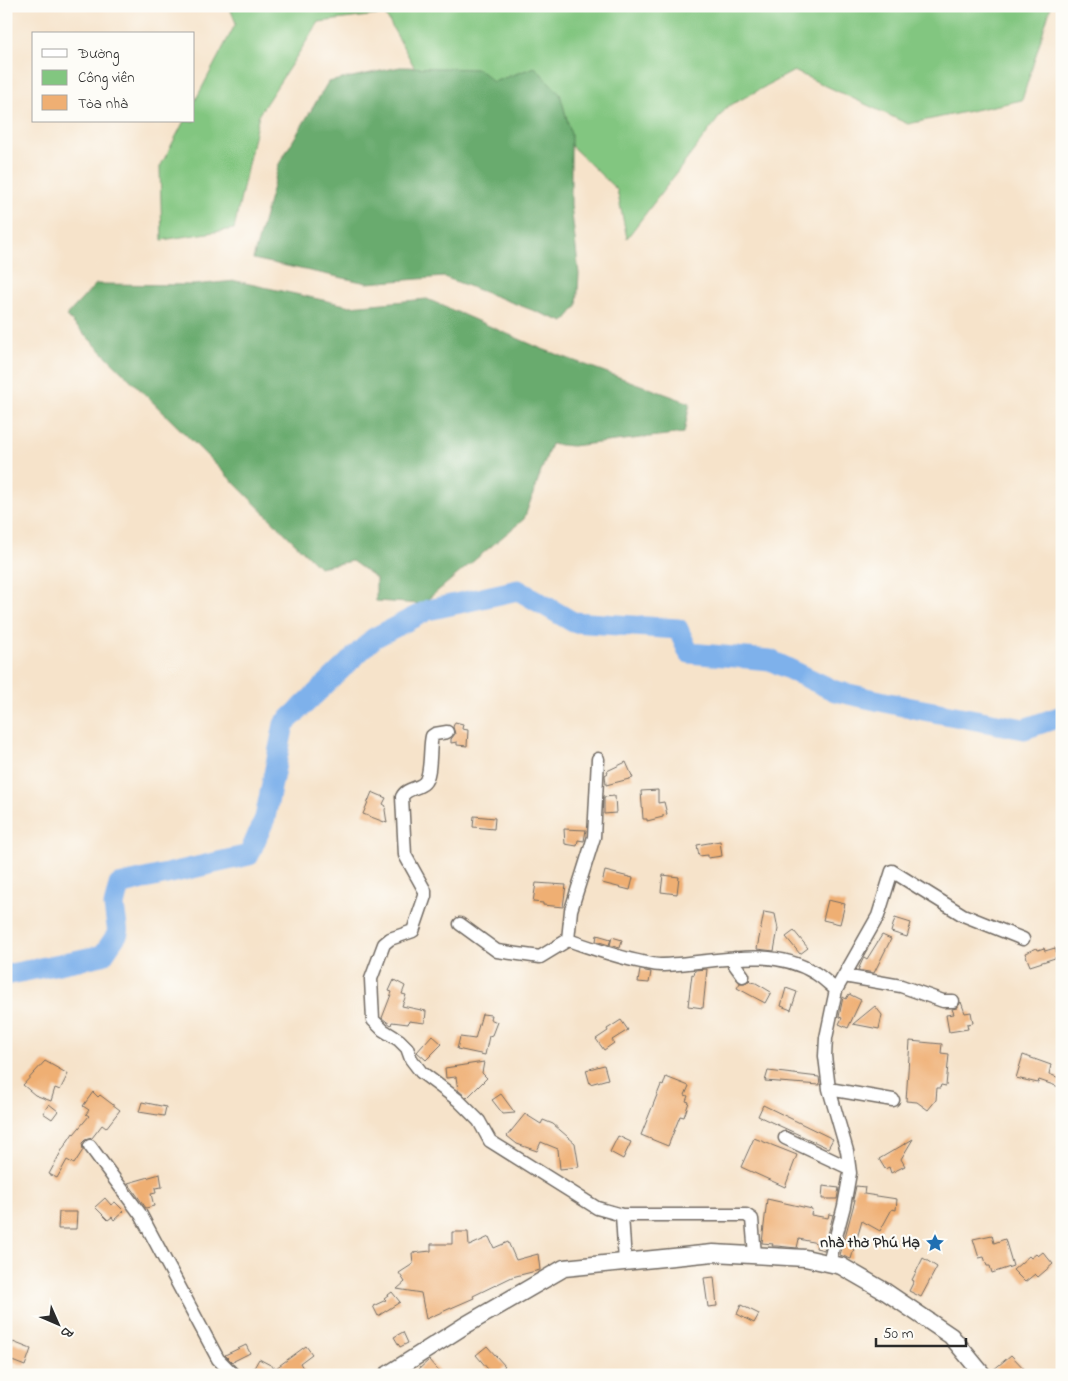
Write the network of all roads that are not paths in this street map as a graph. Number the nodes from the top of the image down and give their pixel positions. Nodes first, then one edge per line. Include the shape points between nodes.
1 (447, 732) dead end
2 (598, 759) dead end
3 (460, 924) dead end
4 (1023, 939) dead end
5 (568, 940) junction
6 (735, 958) junction
7 (743, 976) dead end
8 (844, 976) junction
9 (836, 990) junction
10 (953, 1000) dead end
11 (829, 1089) junction
12 (893, 1100) dead end
13 (785, 1138) dead end
14 (90, 1146) dead end
15 (849, 1168) junction
16 (622, 1215) junction
17 (755, 1255) junction
18 (625, 1262) junction
19 (829, 1263) junction
20 (234, 1375) edge
21 (387, 1375) edge
22 (983, 1375) edge

1 - 16 street via 432,736 428,776 402,797 405,855 425,896 413,931 384,944 371,979 373,1020 407,1048 421,1072 479,1121 490,1141 597,1208
2 - 5 street via 594,837 572,910
3 - 5 street via 497,951 540,957
4 - 8 street via 963,915 892,872 878,916
5 - 6 street via 620,958 659,965
6 - 7 street via 735,965
6 - 9 street via 760,957 798,964 816,973
8 - 9 street
8 - 10 street
9 - 11 street via 826,1038
11 - 12 street
11 - 15 street
13 - 15 street
14 - 20 street via 140,1215 218,1359
15 - 19 street via 844,1206
16 - 17 street via 746,1215 752,1219
16 - 18 street
17 - 18 street via 713,1253
17 - 19 street
18 - 21 street via 564,1268
19 - 22 street via 841,1266 886,1292 951,1336

